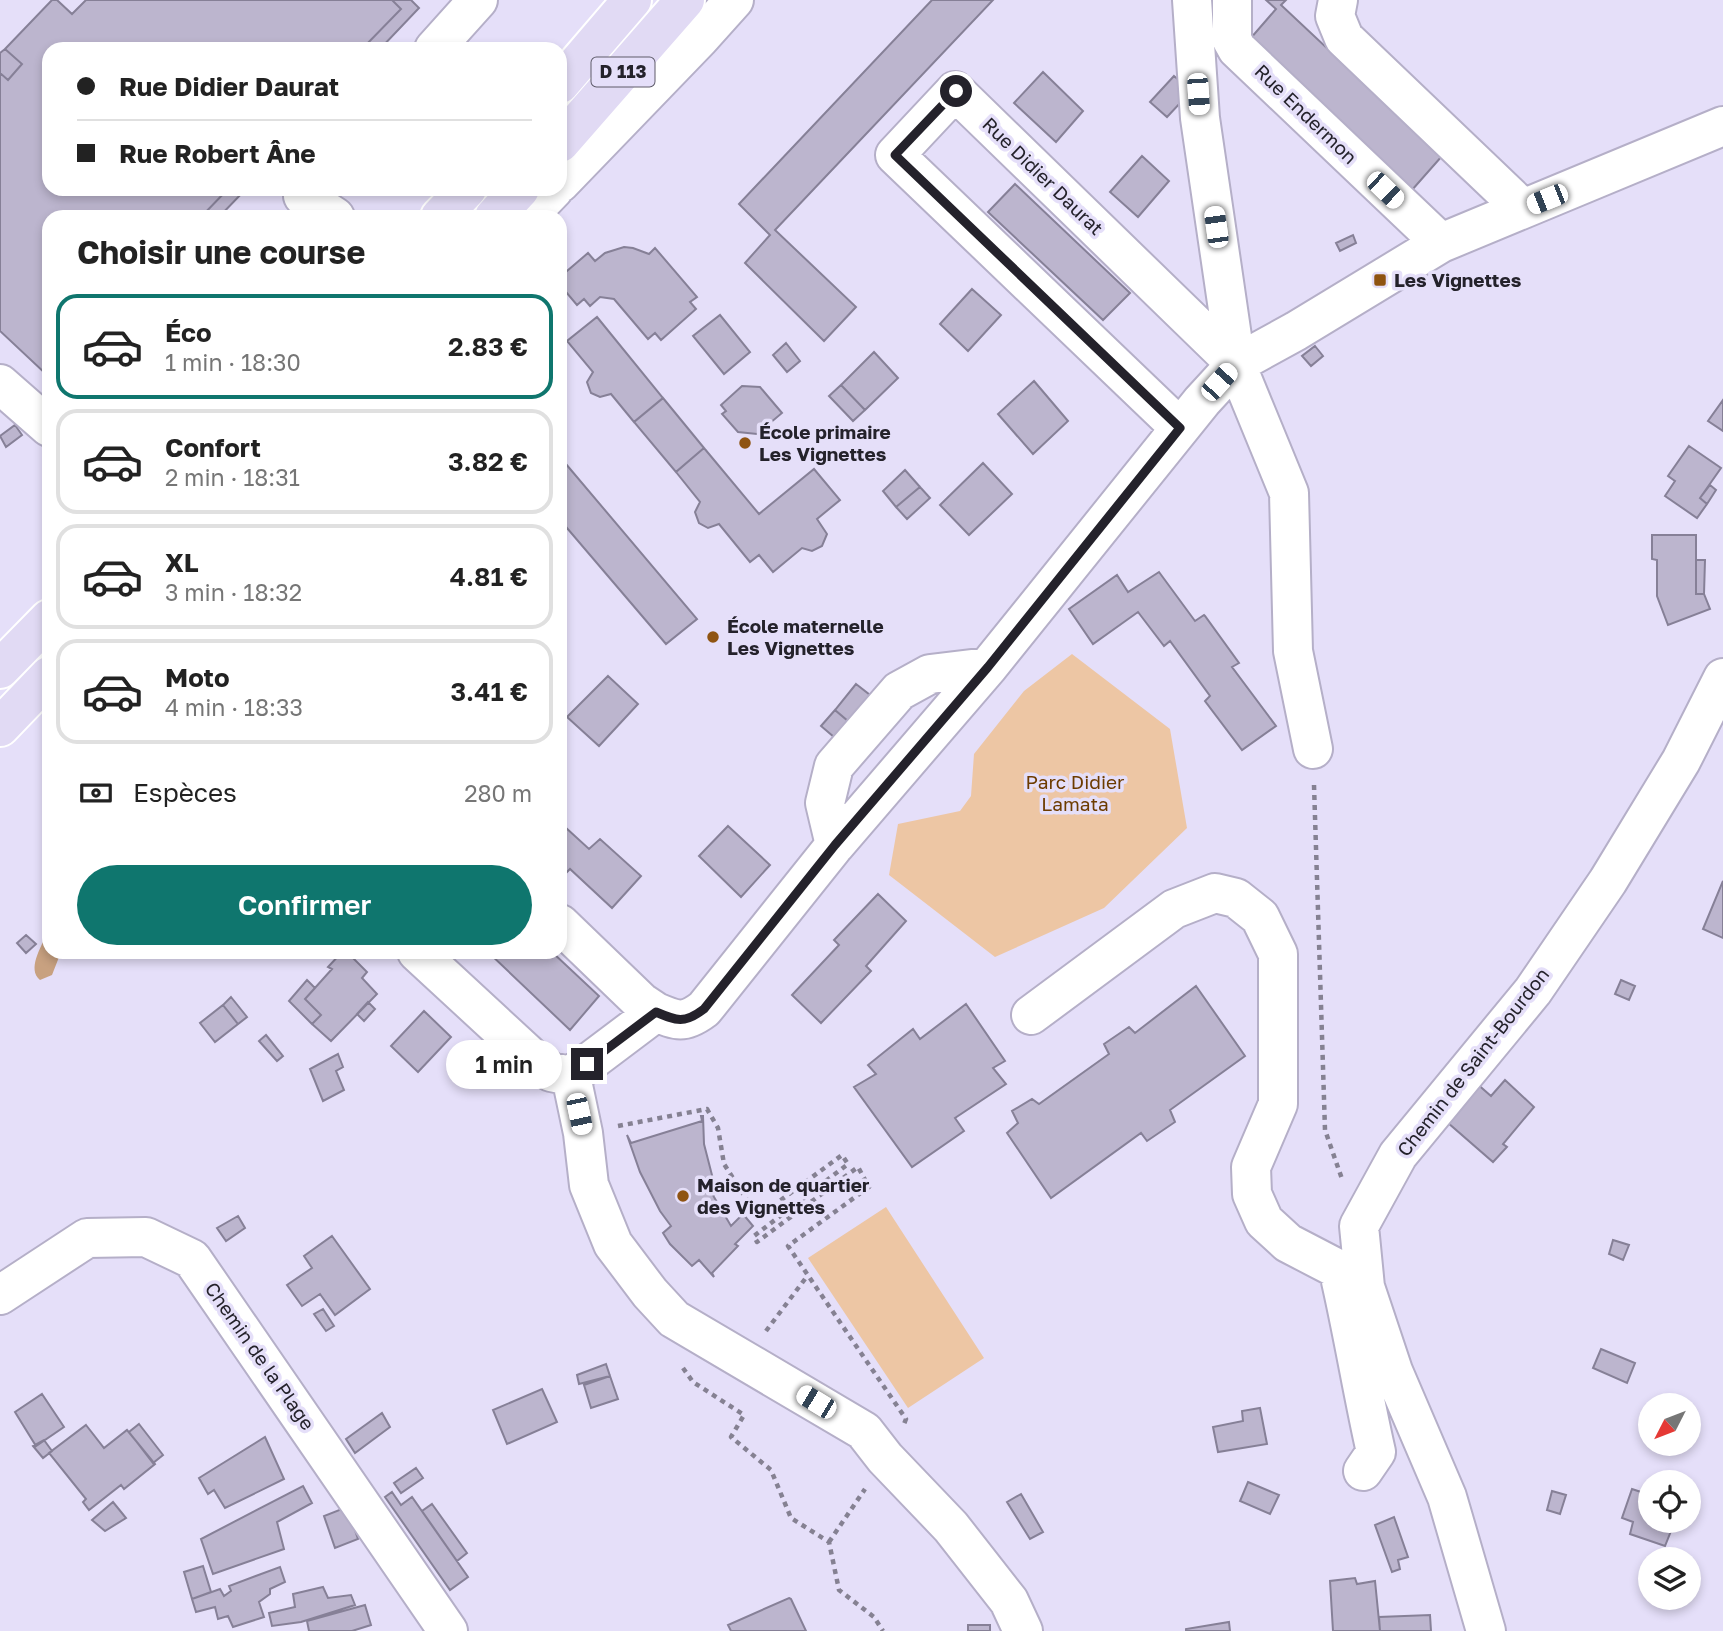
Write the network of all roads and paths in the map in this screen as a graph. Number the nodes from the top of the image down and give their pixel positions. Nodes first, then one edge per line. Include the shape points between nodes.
1 (478, 0) edge
2 (632, 0) edge
3 (685, 0) edge
4 (734, 0) edge
5 (1192, 0) edge
6 (1232, 0) edge
7 (1338, 0) edge
8 (440, 42) edge
9 (567, 76) edge
10 (1723, 126) edge
11 (567, 135) edge
12 (567, 176) edge
13 (460, 196) edge
14 (514, 196) edge
15 (547, 196) edge
16 (299, 201) edge
17 (1523, 209) junction
18 (319, 210) edge
19 (447, 210) edge
20 (500, 210) edge
21 (534, 210) edge
22 (1441, 243) junction
23 (1236, 364) junction
24 (0, 384) edge
25 (42, 421) edge
26 (1180, 428) junction
27 (42, 626) edge
28 (988, 667) junction
29 (0, 669) edge
30 (1723, 678) edge
31 (42, 683) edge
32 (42, 707) edge
33 (0, 727) edge
34 (0, 748) edge
35 (1313, 750) joint
36 (835, 845) junction
37 (567, 931) edge
38 (425, 959) edge
39 (656, 1012) junction
40 (1031, 1015) dead end
41 (571, 1076) junction
42 (583, 1133) junction
43 (1359, 1226) junction
44 (1338, 1269) junction
45 (808, 1275) junction
46 (0, 1295) edge
47 (744, 1359) junction
48 (677, 1360) dead end
49 (885, 1458) junction
50 (1363, 1471) dead end
51 (829, 1542) junction
52 (448, 1631) edge
53 (883, 1631) edge
54 (1023, 1631) edge
55 (1486, 1631) edge

1 - 8 street
2 - 9 main road, D 113
3 - 11 main road, D 113
4 - 12 street
5 - 23 street via 1200,117
6 - 22 street, Rue Endermon via 1232,40 1237,49
7 - 17 street via 1335,16 1344,38
10 - 17 street
13 - 19 main road
14 - 20 main road
15 - 21 street
16 - 18 street
17 - 22 street
22 - 23 street
23 - 26 street
23 - 26 street, Rue Didier Daurat via 956,91 895,155
23 - 35 street via 1289,493 1293,650
24 - 25 street
26 - 28 street
27 - 29 main road
28 - 36 street
28 - 36 street via 930,674 899,691 834,766 825,803
30 - 43 street, Chemin de Saint-Bourdon via 1681,761 1608,881 1533,991 1398,1155
31 - 33 main road
32 - 34 street
35 - 43 path via 1325,1130
36 - 39 street via 704,1009 692,1018 676,1021
37 - 39 street
38 - 41 street via 535,1061 551,1072
39 - 41 street
40 - 44 street via 1174,909 1215,893 1236,898 1261,917 1278,954 1278,1104 1251,1167 1252,1195 1264,1221 1288,1243
41 - 42 street
42 - 45 path via 707,1108 718,1128 724,1164 758,1217 842,1155 848,1164 754,1236 757,1242 858,1167 869,1187 788,1246
42 - 47 street via 589,1185 613,1244 674,1319
43 - 44 street, Chemin de Saint-Bourdon
43 - 55 street via 1366,1287 1393,1371 1447,1497
44 - 50 street via 1376,1452
45 - 47 path
45 - 49 path via 906,1419
46 - 52 street, Chemin de la Plage via 87,1238 146,1237 192,1259
47 - 49 street via 864,1431
48 - 51 path via 693,1382 744,1415 731,1437 771,1470 791,1518
49 - 51 path
49 - 54 street via 951,1527 1009,1601
51 - 53 path via 839,1590 874,1616

